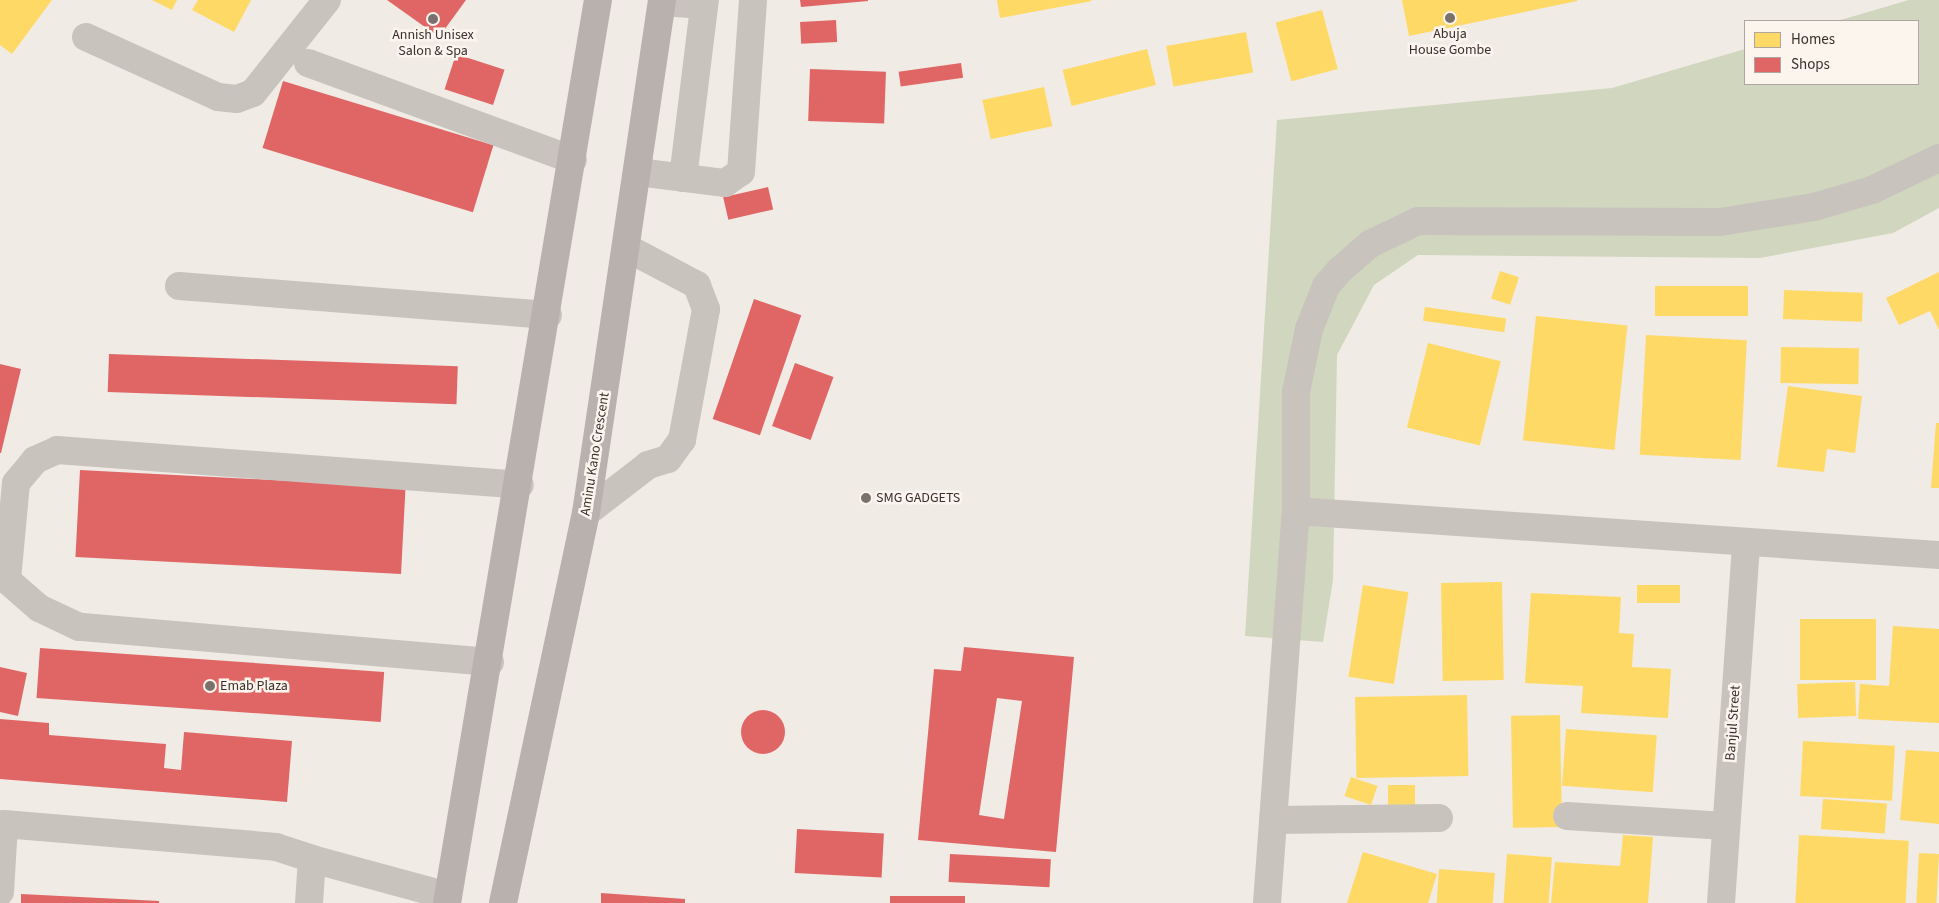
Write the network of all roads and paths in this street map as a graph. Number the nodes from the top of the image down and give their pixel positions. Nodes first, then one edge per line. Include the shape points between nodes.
1 (327, 0) edge
2 (598, 0) edge
3 (753, 0) edge
4 (662, 1) edge
5 (704, 2) edge
6 (86, 37) dead end
7 (308, 62) dead end
8 (1939, 158) edge
9 (573, 160) junction
10 (638, 172) junction
11 (683, 178) junction
12 (627, 248) junction
13 (179, 286) dead end
14 (548, 315) junction
15 (520, 485) junction
16 (1296, 511) junction
17 (586, 513) junction
18 (1746, 542) junction
19 (1939, 555) edge
20 (490, 662) junction
21 (1567, 816) dead end
22 (1439, 818) dead end
23 (1273, 820) junction
24 (2, 824) edge
25 (1726, 826) junction
26 (312, 859) junction
27 (0, 892) edge
28 (448, 900) edge
29 (309, 903) edge
30 (503, 903) edge
31 (1267, 903) edge
32 (1721, 903) edge

1 - 6 street via 253,93 237,99 218,97
2 - 9 main road
3 - 11 street via 741,172 725,183
4 - 5 street
4 - 10 main road, Aminu Kano Crescent
5 - 11 street
7 - 9 street
8 - 16 street via 1872,190 1814,208 1730,221 1418,221 1370,244 1326,286 1309,328 1296,392
9 - 14 main road
10 - 11 street
10 - 12 main road, Aminu Kano Crescent
12 - 17 main road, Aminu Kano Crescent
12 - 17 street via 696,285 706,309 682,440 668,459 648,465
13 - 14 street
14 - 15 main road
15 - 20 main road
15 - 20 street via 57,450 35,460 16,483 7,580 39,608 79,627
16 - 18 street
16 - 23 street
17 - 30 main road, Aminu Kano Crescent
18 - 19 street
18 - 25 street, Banjul Street
20 - 28 main road
21 - 25 street
22 - 23 street
23 - 31 street
24 - 26 street via 241,841
24 - 27 street
25 - 32 street, Banjul Street
26 - 28 street
26 - 29 street

